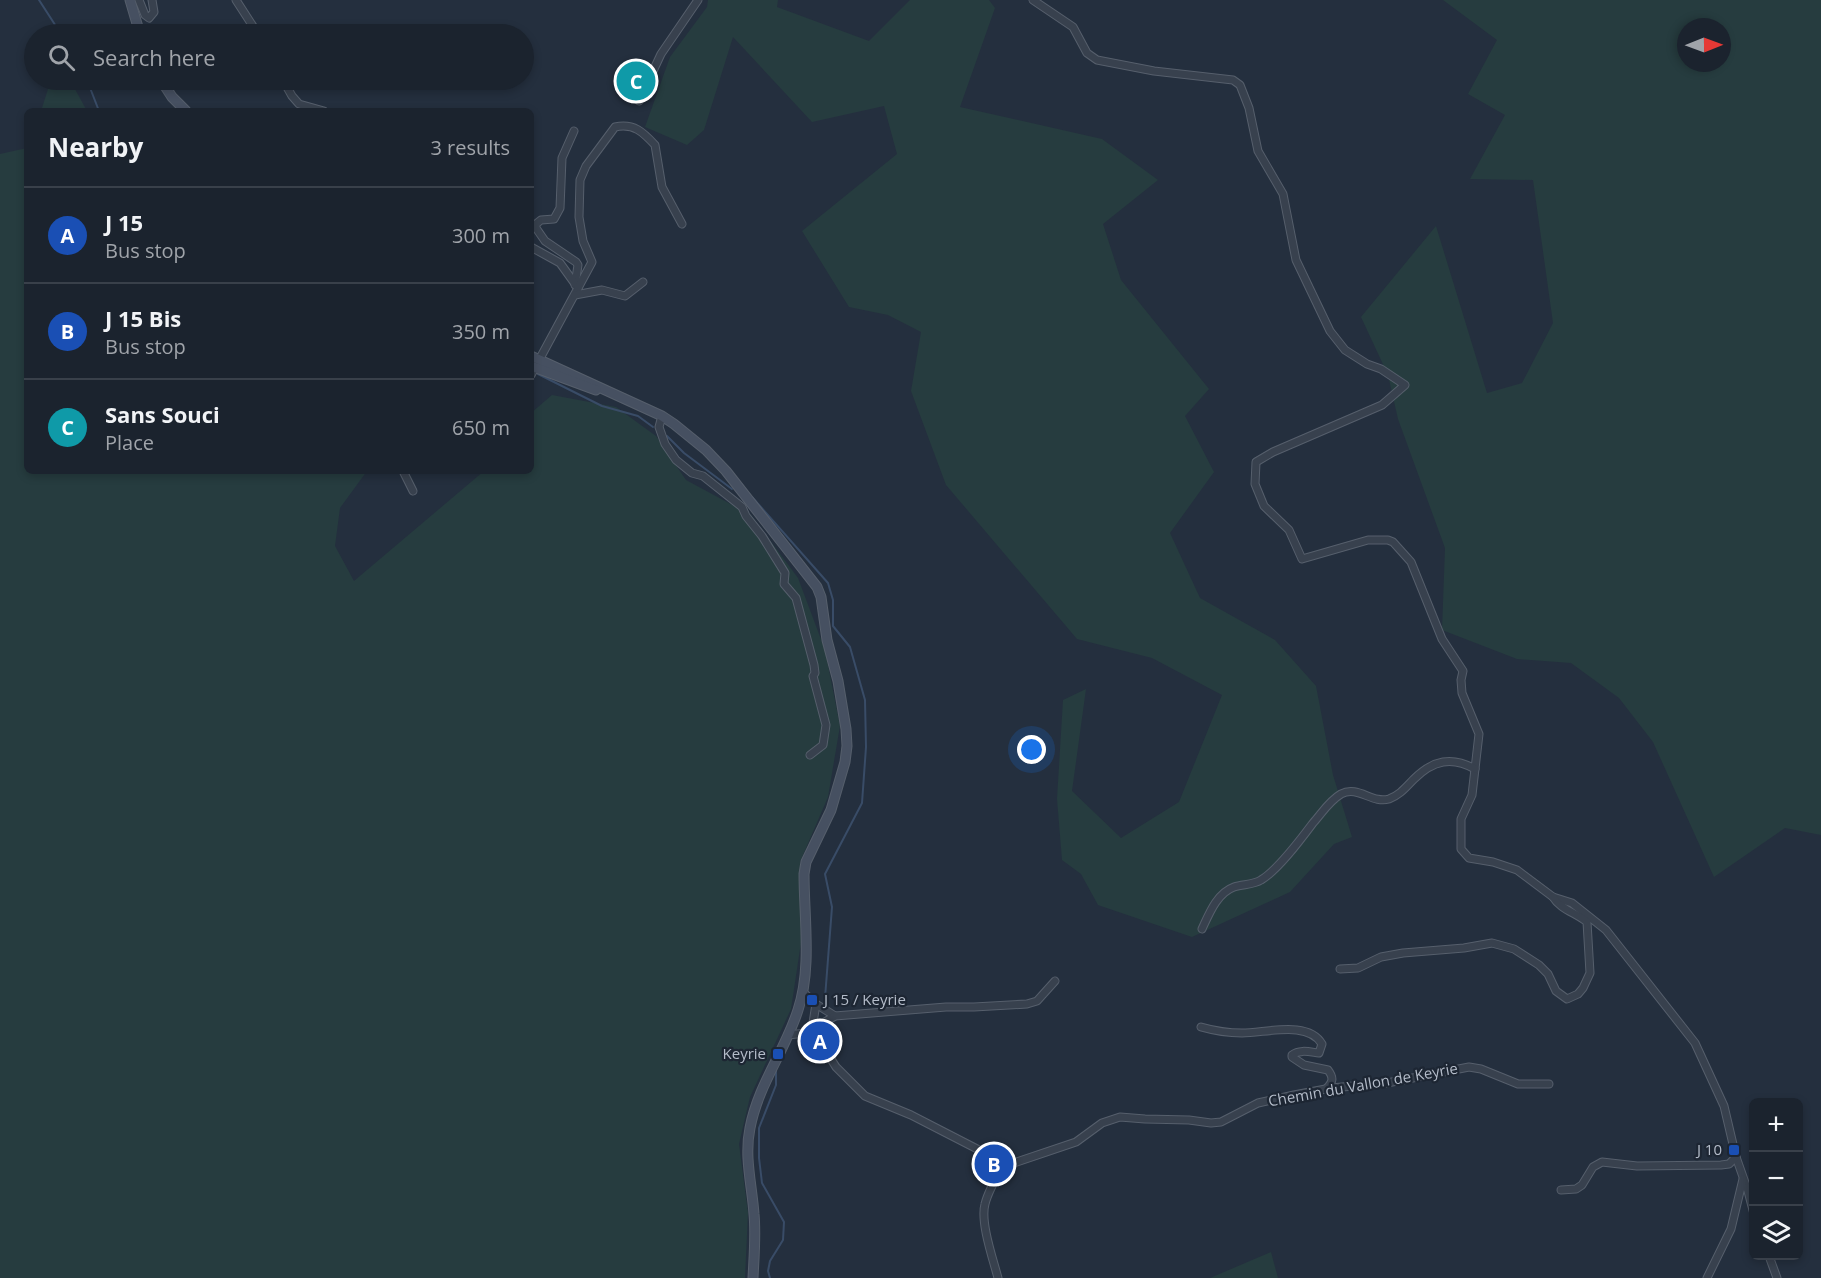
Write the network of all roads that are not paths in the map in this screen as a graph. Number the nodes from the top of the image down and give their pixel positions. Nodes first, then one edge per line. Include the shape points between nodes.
1 (130, 0) edge
2 (139, 0) edge
3 (152, 0) edge
4 (236, 0) edge
5 (698, 0) edge
6 (1033, 0) edge
7 (138, 24) edge
8 (252, 24) edge
9 (167, 90) edge
10 (289, 90) edge
11 (639, 101) dead end
12 (183, 108) edge
13 (313, 108) edge
14 (574, 131) dead end
15 (682, 224) dead end
16 (534, 250) edge
17 (643, 282) dead end
18 (576, 289) junction
19 (534, 365) edge
20 (534, 367) edge
21 (662, 416) junction
22 (404, 474) edge
23 (413, 491) dead end
24 (750, 499) junction
25 (742, 507) junction
26 (810, 755) dead end
27 (1475, 769) junction
28 (1553, 897) junction
29 (1202, 929) dead end
30 (1340, 969) dead end
31 (1055, 981) dead end
32 (803, 992) junction
33 (816, 1004) junction
34 (835, 1016) junction
35 (1201, 1027) dead end
36 (812, 1029) junction
37 (788, 1035) junction
38 (1549, 1084) dead end
39 (1326, 1089) junction
40 (1736, 1157) junction
41 (999, 1168) junction
42 (1743, 1179) junction
43 (1561, 1190) dead end
44 (1752, 1206) edge
45 (1770, 1260) edge
46 (753, 1278) edge
47 (998, 1278) edge
48 (1707, 1278) edge
49 (1777, 1278) edge

1 - 7 main road
2 - 3 street via 149,18 154,12
4 - 8 street
5 - 11 street via 661,54
6 - 27 street via 1073,27 1087,53 1097,60 1233,80 1240,86 1258,151 1283,194 1296,260 1330,331 1346,350 1405,386 1382,405 1256,462 1255,484 1264,506 1289,530 1302,559 1368,540 1388,540 1411,562 1442,639 1463,671 1462,693 1479,734
9 - 12 main road
10 - 13 street via 299,104
14 - 18 street via 562,158 560,208 554,219 541,220 536,228 545,241 578,265
15 - 18 street via 662,187 655,144 634,127 615,127 580,180 579,217 592,262
16 - 18 street via 560,263
17 - 18 street via 625,296
18 - 19 street
20 - 21 main road
21 - 24 main road via 706,450
21 - 25 street via 659,427 676,460
22 - 23 street
24 - 25 street
24 - 32 main road via 817,587 846,729 845,762 831,810 806,861
25 - 26 street via 785,573 784,584 796,598 826,725 823,744
27 - 28 street via 1472,795 1461,819 1461,849 1469,858 1517,870
27 - 29 street via 1463,762 1442,762 1416,777 1403,791 1383,800 1345,792 1322,811 1283,860 1260,881 1222,894
28 - 30 street via 1557,905 1587,922 1590,973 1583,988 1571,998 1556,991 1539,965 1514,949 1492,943 1403,953 1381,957 1358,968
28 - 40 street via 1572,903 1606,930 1695,1043 1724,1106
31 - 34 street via 1037,1001 1027,1004
32 - 33 street
32 - 37 main road
33 - 34 street
33 - 36 street
34 - 36 street
35 - 39 street via 1217,1032 1311,1033 1322,1044 1319,1053 1296,1052 1292,1058 1328,1070 1333,1080
36 - 37 street
36 - 41 street via 836,1067 865,1096 985,1153
37 - 46 main road via 763,1085 747,1142 754,1215
38 - 39 street, Chemin du Vallon de Keyrie via 1518,1084 1469,1067 1387,1083
39 - 41 street, Chemin du Vallon de Keyrie via 1258,1103 1210,1124 1120,1116 1102,1123 1076,1142
40 - 42 street
40 - 43 street via 1721,1165 1637,1166 1602,1162 1593,1167 1582,1185
41 - 47 street via 984,1204
42 - 44 street
42 - 48 street via 1731,1229
45 - 49 street

